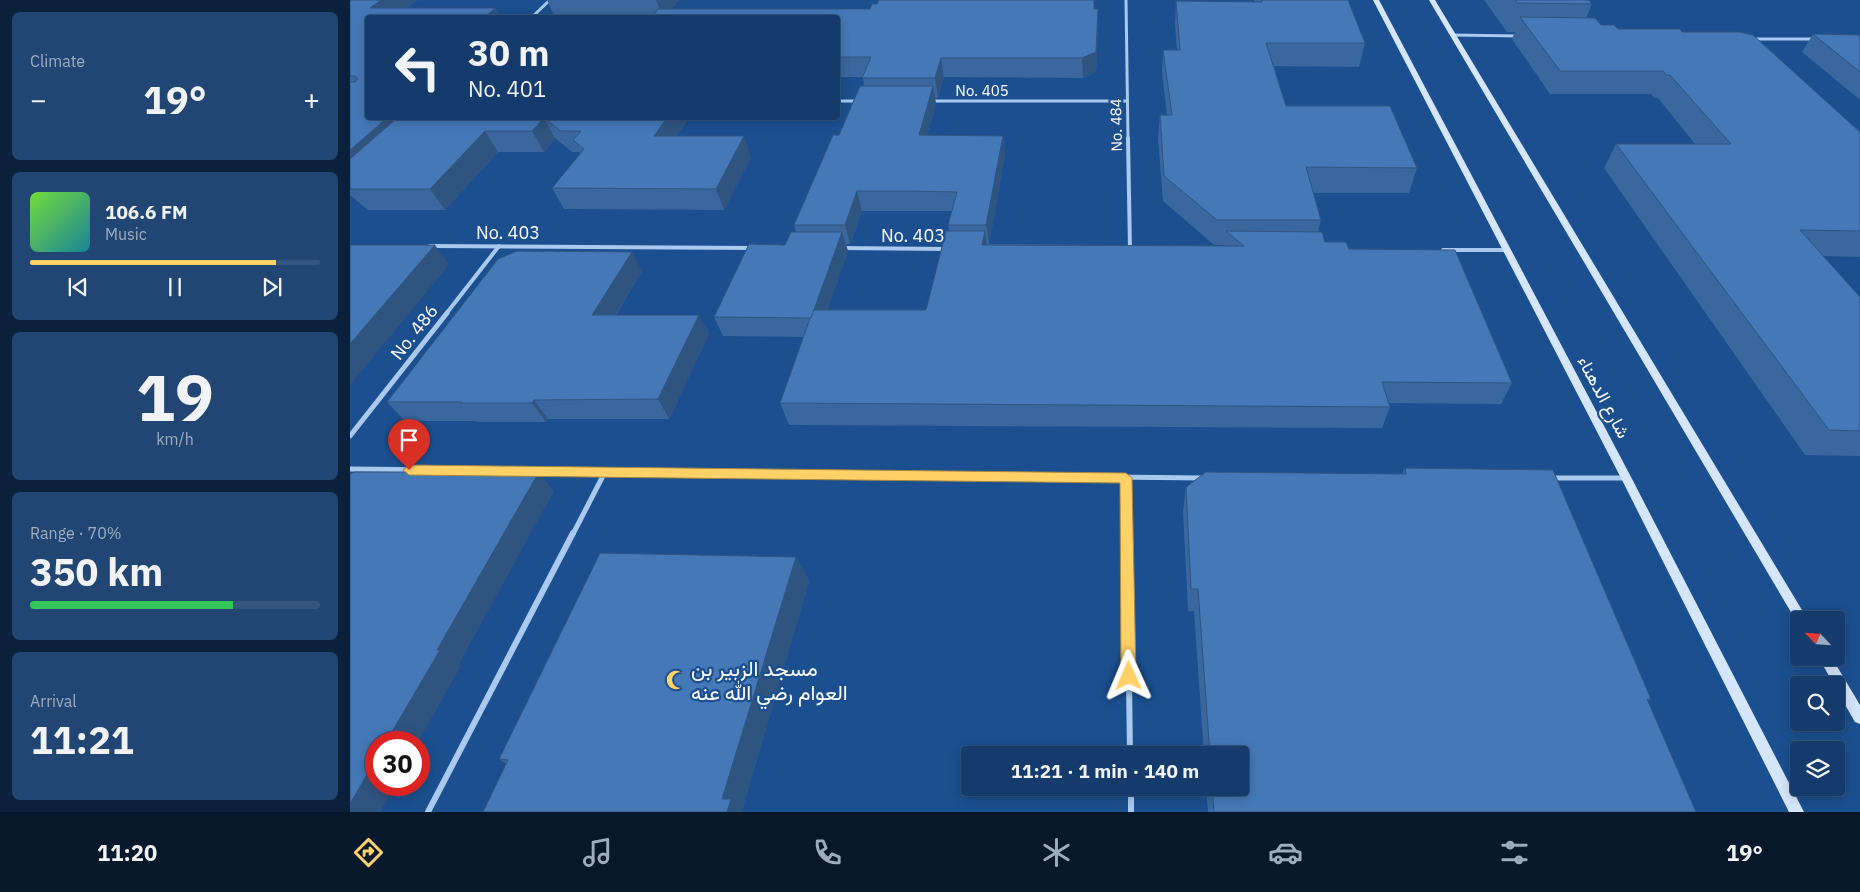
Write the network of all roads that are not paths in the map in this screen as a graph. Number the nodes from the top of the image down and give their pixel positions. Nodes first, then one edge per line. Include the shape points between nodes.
1 (550, 0) edge
2 (1126, 0) edge
3 (1376, 0) edge
4 (1432, 0) edge
5 (534, 15) edge
6 (1452, 35) junction
7 (1521, 36) dead end
8 (1822, 40) edge
9 (1753, 45) edge
10 (840, 101) edge
11 (868, 101) edge
12 (928, 101) edge
13 (1127, 101) junction
14 (420, 246) edge
15 (499, 246) junction
16 (765, 248) edge
17 (834, 248) edge
18 (952, 249) edge
19 (1120, 250) edge
20 (1130, 250) junction
21 (1140, 250) edge
22 (1437, 250) edge
23 (1506, 250) junction
24 (350, 436) edge
25 (350, 469) edge
26 (605, 472) junction
27 (1126, 478) junction
28 (1214, 478) edge
29 (1548, 478) edge
30 (1626, 478) junction
31 (1797, 611) edge
32 (1830, 666) edge
33 (1860, 717) edge
34 (1130, 746) edge
35 (1131, 796) edge
36 (428, 812) edge
37 (1131, 812) edge
38 (1797, 812) edge

1 - 5 street
2 - 13 street, No. 484
3 - 23 street, شارع الدهناء
4 - 6 street
6 - 7 street
6 - 31 street
8 - 9 street via 1746,39
10 - 11 street
12 - 13 street, No. 405
13 - 20 street, No. 484
14 - 15 street, No. 403
15 - 16 street, No. 403
15 - 24 street, No. 486
17 - 18 street, No. 403
19 - 20 street
20 - 21 street
22 - 23 street
23 - 30 street, شارع الدهناء
25 - 26 street
26 - 27 street
26 - 36 street
27 - 28 street
27 - 34 street
29 - 30 street
30 - 38 street, شارع الدهناء
32 - 33 street
35 - 37 street

